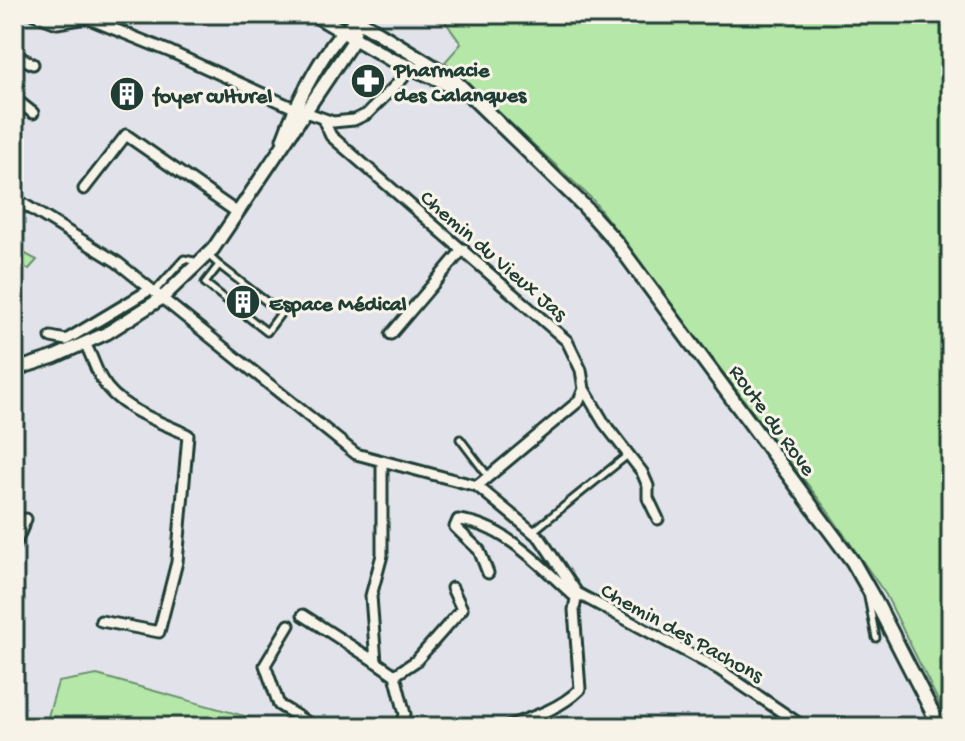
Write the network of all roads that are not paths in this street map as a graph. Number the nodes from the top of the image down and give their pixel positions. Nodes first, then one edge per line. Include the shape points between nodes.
1 (33, 14) edge
2 (313, 14) edge
3 (82, 16) edge
4 (353, 17) edge
5 (342, 32) junction
6 (354, 39) junction
7 (14, 54) edge
8 (33, 64) dead end
9 (403, 71) junction
10 (14, 98) edge
11 (300, 110) junction
12 (33, 113) dead end
13 (323, 119) junction
14 (538, 161) junction
15 (84, 189) dead end
16 (14, 198) edge
17 (238, 213) junction
18 (463, 249) junction
19 (203, 258) junction
20 (219, 265) junction
21 (156, 293) junction
22 (391, 334) dead end
23 (51, 337) dead end
24 (85, 344) junction
25 (14, 370) edge
26 (584, 389) junction
27 (460, 439) dead end
28 (629, 453) junction
29 (382, 462) junction
30 (489, 477) junction
31 (477, 486) junction
32 (26, 519) dead end
33 (658, 519) dead end
34 (532, 532) junction
35 (14, 547) edge
36 (488, 573) dead end
37 (864, 580) junction
38 (452, 588) dead end
39 (576, 595) junction
40 (303, 615) dead end
41 (101, 621) dead end
42 (289, 625) dead end
43 (876, 638) dead end
44 (376, 662) junction
45 (395, 675) junction
46 (315, 727) edge
47 (402, 727) edge
48 (505, 727) edge
49 (804, 727) edge
50 (940, 727) edge

1 - 3 street via 57,23
2 - 5 main road
3 - 11 street
4 - 5 street
4 - 6 street
4 - 14 main road via 452,78
5 - 6 main road
5 - 11 street
6 - 9 main road
6 - 11 street
7 - 8 street
9 - 13 street via 367,114 354,120
9 - 14 main road via 445,82
10 - 12 street
11 - 13 street
11 - 17 street
13 - 18 street, Chemin du Vieux Jas via 331,136
14 - 37 main road, Route du Rove via 616,242
15 - 17 street via 126,135
16 - 21 street, Chemin des Pachons via 117,262
17 - 19 street
18 - 22 street
18 - 26 street, Chemin du Vieux Jas via 567,341
19 - 20 lane
19 - 21 street
20 - 20 lane via 205,283 267,332 281,313
21 - 23 street via 66,340
21 - 24 street
21 - 29 street, Chemin des Pachons via 356,454
24 - 25 street
24 - 41 street via 113,393 188,435 177,562 159,632
26 - 28 street, Chemin du Vieux Jas
26 - 30 street via 579,401
27 - 30 lane
28 - 33 street, Chemin du Vieux Jas via 642,472
28 - 34 lane
29 - 31 street, Chemin des Pachons
29 - 44 street via 382,555 371,596
30 - 31 street
31 - 34 street, Chemin des Pachons
32 - 35 street
34 - 39 street, Chemin des Pachons
36 - 39 street via 479,550 455,527 458,520 497,533
37 - 43 lane
37 - 50 main road, Route du Rove
38 - 45 street via 462,609 416,661
39 - 48 street via 580,689 539,715
39 - 49 street, Chemin des Pachons via 720,670
40 - 44 street
42 - 46 street via 265,665 279,705
44 - 45 street
45 - 47 street via 405,714

